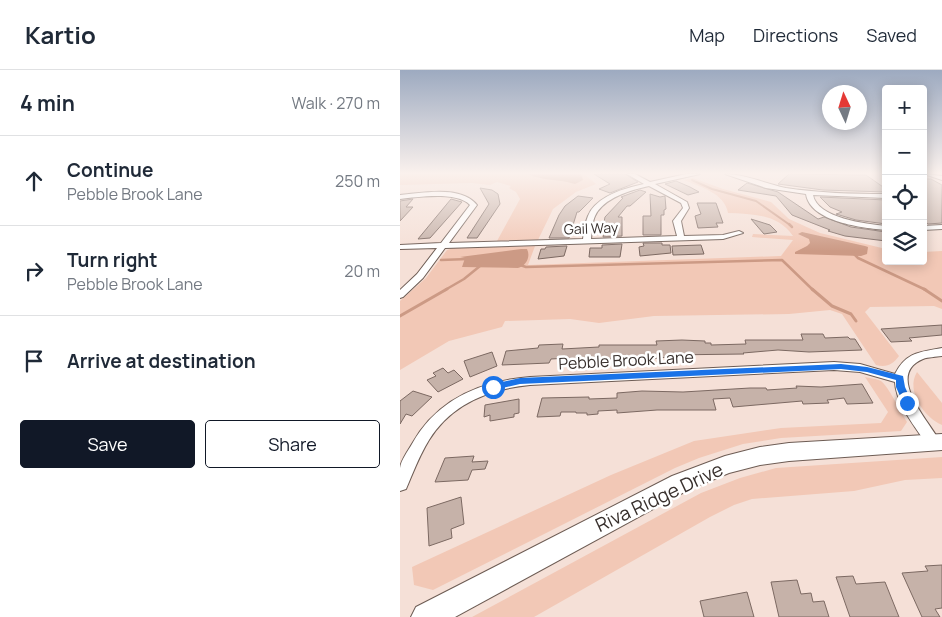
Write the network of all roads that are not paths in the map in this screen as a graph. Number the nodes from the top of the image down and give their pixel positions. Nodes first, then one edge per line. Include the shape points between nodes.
1 (471, 200) edge
2 (610, 200) edge
3 (681, 200) edge
4 (810, 200) edge
5 (882, 227) edge
6 (927, 228) edge
7 (942, 228) edge
8 (738, 233) dead end
9 (681, 238) junction
10 (587, 241) junction
11 (443, 246) junction
12 (400, 247) edge
13 (400, 294) edge
14 (942, 352) edge
15 (900, 379) junction
16 (938, 442) edge
17 (400, 484) edge
18 (426, 617) edge

1 - 11 street via 474,205
2 - 10 street via 600,205 592,216
3 - 9 street via 686,210 677,221
4 - 5 street via 830,215
6 - 7 street
8 - 9 street, Gail Way via 723,237
9 - 10 street, Gail Way
10 - 11 street, Gail Way
11 - 12 street, Gail Way
11 - 13 street via 420,276
14 - 15 street via 914,359 905,367
15 - 16 street via 904,398
15 - 17 street, Pebble Brook Lane via 834,366 502,384 467,398 435,421
16 - 18 street, Riva Ridge Drive via 774,454 710,470

